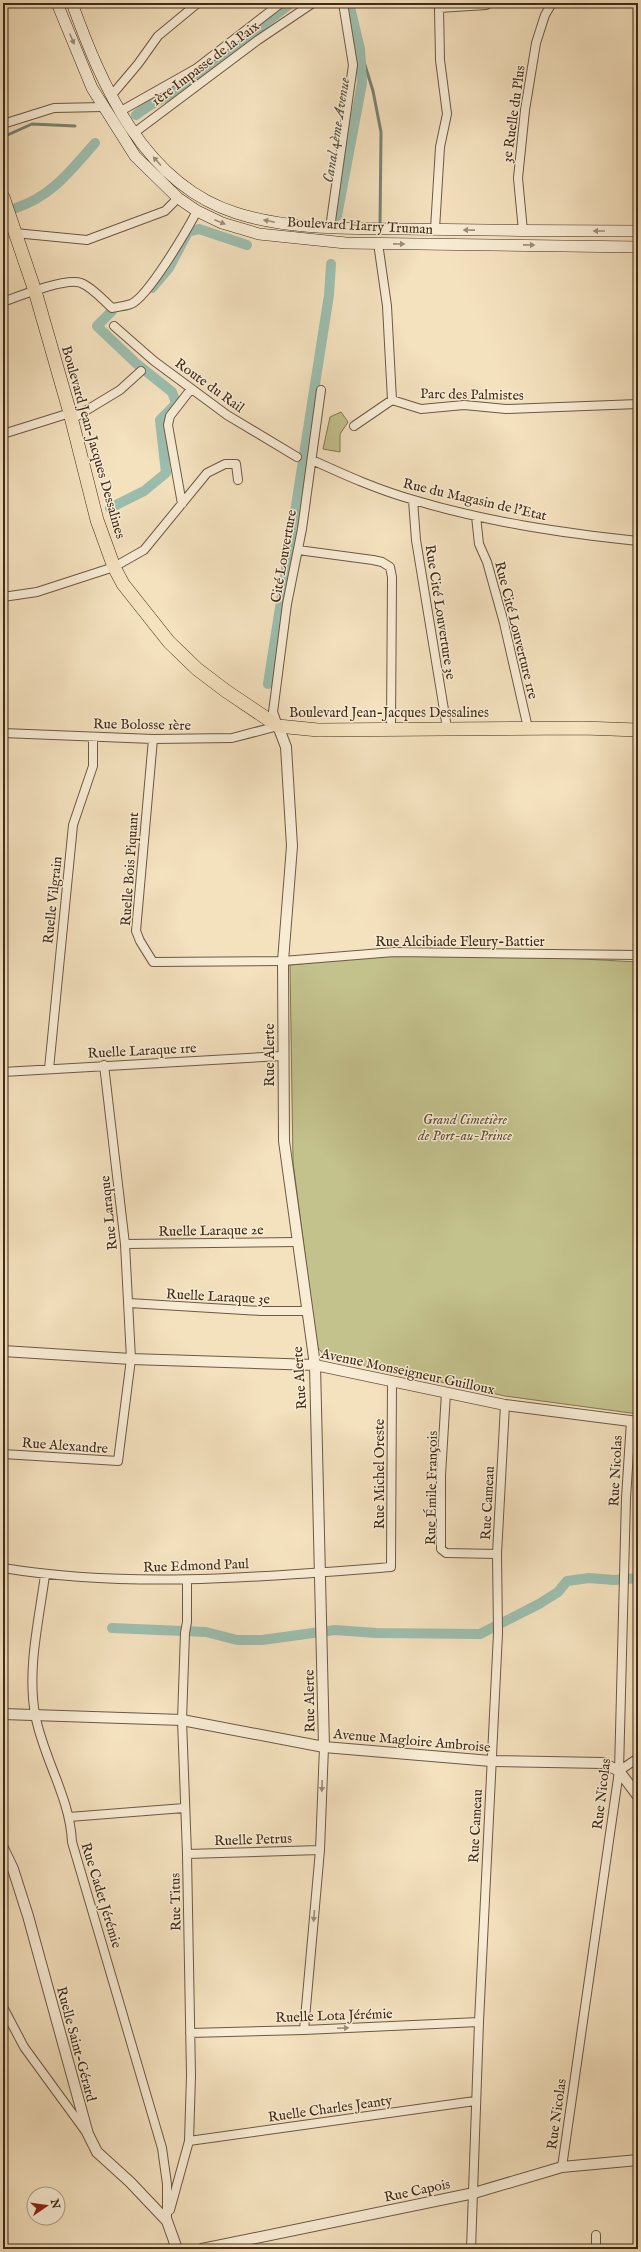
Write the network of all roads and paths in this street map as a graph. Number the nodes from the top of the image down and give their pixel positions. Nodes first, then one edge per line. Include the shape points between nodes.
1 (57, 3) edge
2 (72, 3) edge
3 (198, 3) edge
4 (280, 3) edge
5 (313, 3) edge
6 (343, 3) edge
7 (489, 3) edge
8 (552, 3) edge
9 (111, 96) junction
10 (103, 107) junction
11 (119, 112) junction
12 (3, 124) edge
13 (134, 133) junction
14 (178, 198) junction
15 (4, 204) edge
16 (197, 212) junction
17 (330, 228) junction
18 (435, 229) junction
19 (523, 231) junction
20 (638, 231) edge
21 (15, 233) junction
22 (378, 243) junction
23 (638, 247) edge
24 (35, 291) junction
25 (3, 302) edge
26 (114, 326) dead end
27 (141, 372) dead end
28 (191, 389) junction
29 (321, 390) dead end
30 (392, 400) junction
31 (638, 404) edge
32 (71, 416) junction
33 (354, 426) dead end
34 (3, 434) edge
35 (297, 457) dead end
36 (312, 460) junction
37 (238, 480) dead end
38 (413, 500) junction
39 (182, 504) junction
40 (476, 516) junction
41 (638, 541) edge
42 (298, 550) junction
43 (114, 567) junction
44 (3, 598) edge
45 (278, 726) junction
46 (391, 728) junction
47 (447, 728) junction
48 (528, 728) junction
49 (638, 730) edge
50 (3, 733) edge
51 (93, 737) junction
52 (153, 739) junction
53 (638, 955) edge
54 (283, 961) junction
55 (282, 1056) junction
56 (104, 1065) junction
57 (50, 1069) junction
58 (3, 1072) edge
59 (296, 1242) junction
60 (125, 1244) junction
61 (129, 1304) junction
62 (306, 1311) junction
63 (3, 1351) edge
64 (131, 1359) junction
65 (314, 1365) junction
66 (392, 1381) junction
67 (446, 1393) junction
68 (505, 1405) junction
69 (635, 1422) edge
70 (3, 1454) edge
71 (497, 1554) junction
72 (391, 1567) joint
73 (3, 1568) edge
74 (320, 1572) junction
75 (45, 1575) junction
76 (187, 1580) junction
77 (3, 1714) edge
78 (35, 1715) junction
79 (182, 1720) junction
80 (324, 1747) junction
81 (638, 1758) edge
82 (491, 1762) junction
83 (619, 1771) junction
84 (638, 1796) edge
85 (184, 1808) junction
86 (69, 1817) junction
87 (3, 1848) edge
88 (320, 1850) junction
89 (187, 1854) junction
90 (3, 2007) edge
91 (478, 2022) junction
92 (304, 2030) junction
93 (190, 2033) junction
94 (475, 2101) junction
95 (88, 2134) junction
96 (189, 2141) junction
97 (638, 2160) edge
98 (562, 2167) junction
99 (474, 2192) junction
100 (167, 2221) junction
101 (596, 2235) dead end
102 (177, 2249) edge
103 (202, 2249) edge
104 (471, 2249) edge
105 (596, 2249) edge

1 -> 10 main road, Boulevard Harry Truman via 92,88
2 - 9 main road, Boulevard Harry Truman
3 - 9 street via 158,36
4 - 11 street via 197,68
5 - 13 street, 1ère Impasse de la Paix via 258,40
6 - 17 street via 353,65
7 - 18 street via 439,8 440,60 447,114 440,147
8 - 19 street, 3e Ruelle du Plus via 536,43 526,110 518,178
9 - 11 main road, Boulevard Harry Truman
10 - 12 street via 54,108
10 - 14 main road, Boulevard Harry Truman via 135,156
11 - 13 main road, Boulevard Harry Truman
17 -> 13 main road, Boulevard Harry Truman via 275,222 236,214 213,204 168,173
14 - 16 main road, Boulevard Harry Truman
14 - 21 street via 165,211 87,240
15 - 21 main road, Boulevard Jean-Jacques Dessalines
16 -> 22 main road, Boulevard Harry Truman via 222,223 259,234 308,240
16 - 24 street via 172,254 131,304 112,308 81,283 73,281
17 - 18 main road, Boulevard Harry Truman
19 -> 18 main road, Boulevard Harry Truman
20 -> 19 main road, Boulevard Harry Truman
21 - 24 main road, Boulevard Jean-Jacques Dessalines
22 -> 23 main road, Boulevard Harry Truman
22 - 30 street via 387,306
24 - 25 street
24 - 32 main road, Boulevard Jean-Jacques Dessalines
26 - 28 street, Route du Rail
27 - 32 street via 120,390
28 - 35 street, Route du Rail via 227,415
28 - 39 street via 170,416 168,425
29 - 36 street, Cité Louverture
30 - 31 street, Parc des Palmistes via 421,409 464,405 506,409
30 - 33 street
32 - 34 street
32 - 43 main road, Boulevard Jean-Jacques Dessalines via 91,501
36 - 38 street, Rue du Magasin de l'Etat via 364,483
36 - 42 street, Cité Louverture
37 - 39 street via 236,464 225,464 207,473
38 - 40 street, Rue du Magasin de l'Etat
38 - 47 street, Rue Cité Louverture 3e via 416,540
39 - 43 street via 144,550
40 - 41 street, Rue du Magasin de l'Etat via 558,532
40 - 48 street, Rue Cité Louverture 1re via 479,544 487,562 504,623
42 - 45 street, Cité Louverture via 273,712
42 - 46 street via 373,560 390,567
43 - 44 street via 37,592
43 - 45 main road, Boulevard Jean-Jacques Dessalines via 123,584 169,642 220,687
45 - 46 main road, Boulevard Jean-Jacques Dessalines via 318,730
45 - 52 street, Rue Bolosse 1ère via 232,738
45 - 54 street, Rue Alerte via 286,747 292,846
46 - 47 main road, Boulevard Jean-Jacques Dessalines
47 - 48 main road, Boulevard Jean-Jacques Dessalines
48 - 49 main road, Boulevard Jean-Jacques Dessalines
50 - 51 street, Rue Bolosse 1ère
51 - 52 street, Rue Bolosse 1ère
51 - 57 street, Ruelle Vilgrain via 93,766 73,825
52 - 54 street, Ruelle Bois Piquant via 136,931 140,941 153,962
53 - 54 street, Rue Alcibiade Fleury-Battier via 394,952
54 - 55 street, Rue Alerte
55 - 56 street, Ruelle Laraque 1re
55 - 59 street, Rue Alerte via 284,1141
56 - 57 street, Ruelle Laraque 1re
56 - 60 street, Rue Laraque
57 - 58 street, Ruelle Laraque 1re
59 - 60 street, Ruelle Laraque 2e
59 - 62 street, Rue Alerte
60 - 61 street, Rue Laraque
61 - 62 street, Ruelle Laraque 3e
61 - 64 street, Rue Laraque
62 - 65 street, Rue Alerte
63 - 64 street, Avenue Monseigneur Guilloux
64 - 65 street, Avenue Monseigneur Guilloux
64 - 70 street, Rue Alexandre via 118,1461
65 - 66 street, Avenue Monseigneur Guilloux
65 - 74 street, Rue Alerte
66 - 67 street, Avenue Monseigneur Guilloux
66 - 72 street, Rue Michel Oreste
67 - 68 street, Avenue Monseigneur Guilloux
67 - 71 street, Rue Émile François via 441,1475 441,1549 446,1553
68 - 69 street, Avenue Monseigneur Guilloux
68 - 71 street, Rue Cameau
69 - 83 street, Rue Nicolas via 626,1498
71 - 82 street, Rue Cameau via 498,1634
72 - 74 street, Rue Edmond Paul
73 - 75 street, Rue Edmond Paul
74 - 76 street, Rue Edmond Paul
74 - 80 street, Rue Alerte
75 - 76 street, Rue Edmond Paul via 140,1581
75 - 78 street, Rue Cadet Jérémie via 36,1640 33,1692
76 - 79 street, Rue Titus
77 - 78 street, Avenue Magloire Ambroise
78 - 79 street, Avenue Magloire Ambroise
78 - 86 street, Rue Cadet Jérémie
79 - 80 street, Avenue Magloire Ambroise
79 - 85 street, Rue Titus
80 - 82 street, Avenue Magloire Ambroise
80 -> 88 street, Rue Alerte
81 - 83 street
82 - 83 street, Avenue Magloire Ambroise via 603,1763
82 - 91 street, Rue Cameau
83 - 84 street, Avenue Magloire Ambroise
83 - 98 street, Rue Nicolas
85 - 86 street
85 - 89 street, Rue Titus
86 - 100 street, Rue Cadet Jérémie via 72,1842 162,2148 167,2184
87 - 95 street, Ruelle Saint-Gérard via 13,1869 28,1916
88 - 89 street, Ruelle Petrus
88 -> 92 street, Rue Alerte
89 - 93 street, Rue Titus
90 - 95 street via 24,2047
92 -> 91 street, Ruelle Lota Jérémie
91 - 94 street, Rue Cameau
92 - 93 street, Ruelle Lota Jérémie
93 - 96 street, Rue Titus
94 - 96 street, Ruelle Charles Jeanty
94 - 99 street, Rue Cameau
95 - 100 street, Ruelle Saint-Gérard via 98,2152
96 - 100 street, Rue Titus
97 - 98 street, Rue Capois
98 - 99 street, Rue Capois
99 - 103 street, Rue Capois
99 - 104 street, Rue Cameau
100 - 102 street
101 - 105 street

